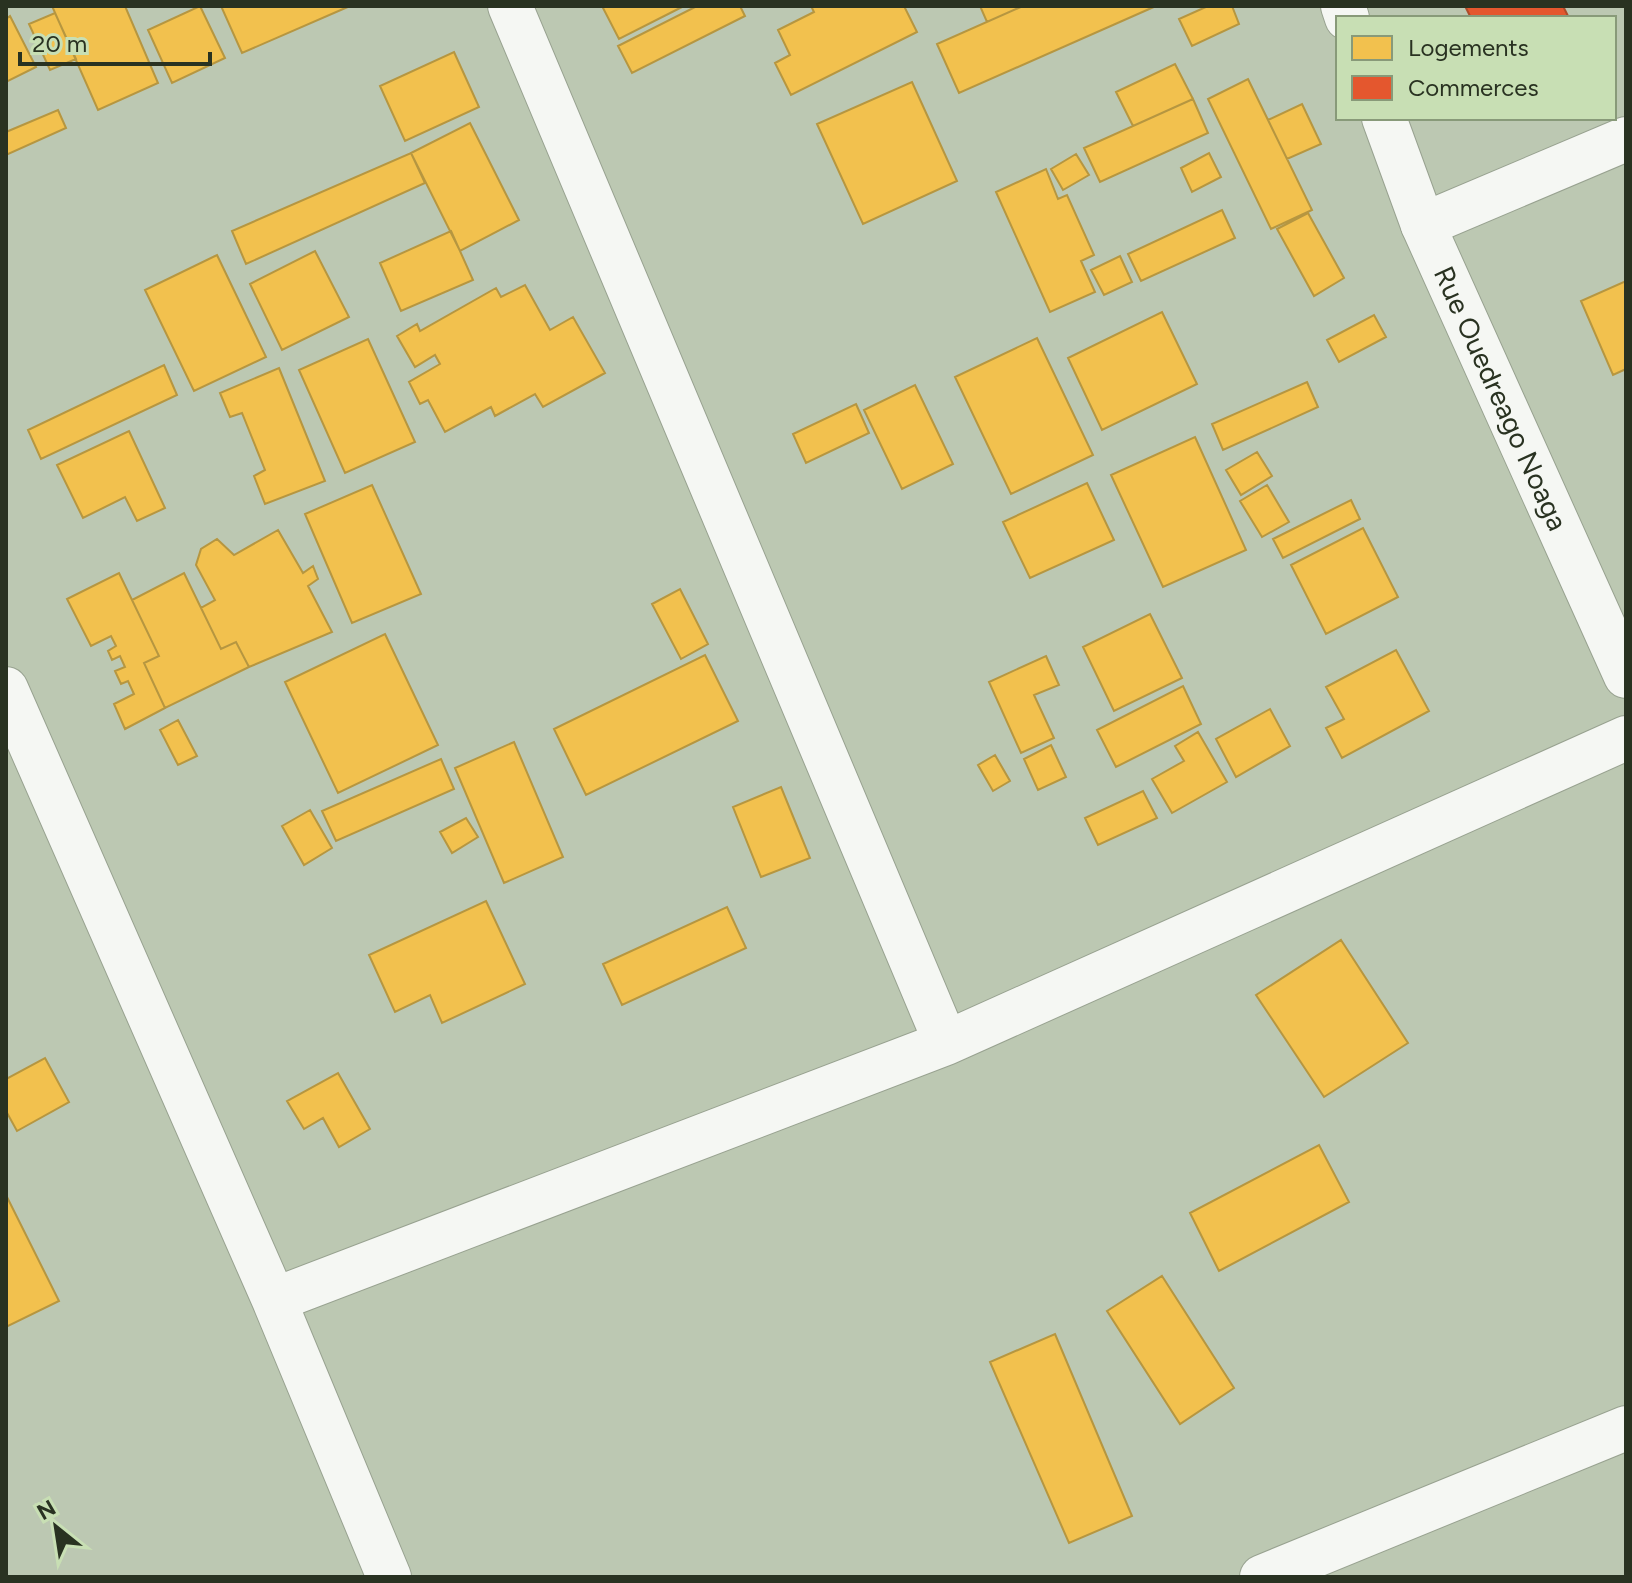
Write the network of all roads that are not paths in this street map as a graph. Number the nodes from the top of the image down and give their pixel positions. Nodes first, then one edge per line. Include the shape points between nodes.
1 (510, 6) edge
2 (1385, 120) edge
3 (1626, 139) edge
4 (1423, 225) junction
5 (1626, 676) edge
6 (6, 689) edge
7 (1626, 738) edge
8 (946, 1043) junction
9 (274, 1300) junction
10 (1626, 1428) edge
11 (389, 1577) edge
12 (1262, 1577) edge

1 - 8 street
2 - 4 street, Rue Ouedreago Noaga
3 - 4 street
4 - 5 street, Rue Ouedreago Noaga
6 - 9 street
7 - 8 street
8 - 9 street
9 - 11 street
10 - 12 street

